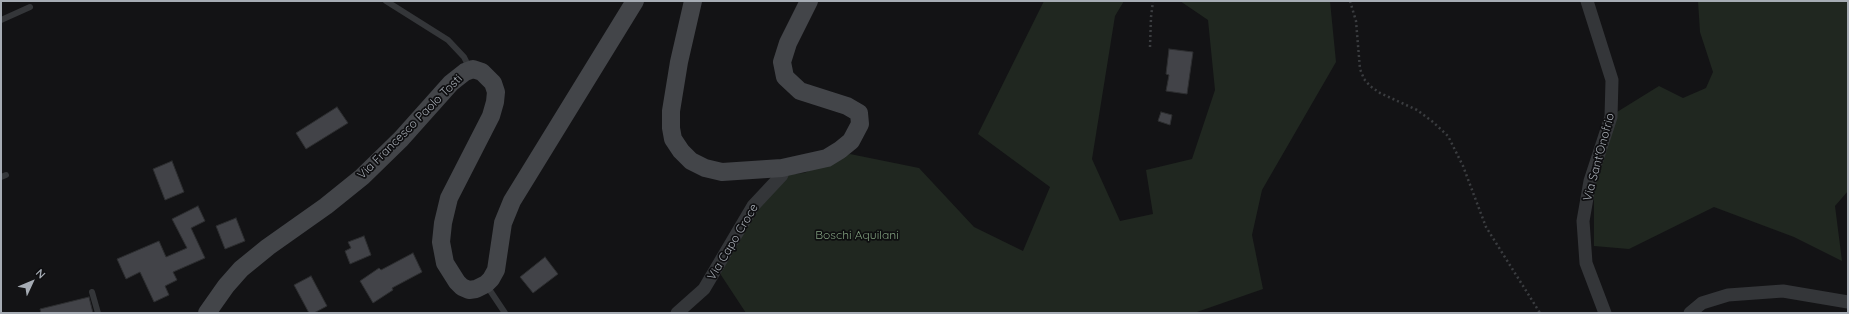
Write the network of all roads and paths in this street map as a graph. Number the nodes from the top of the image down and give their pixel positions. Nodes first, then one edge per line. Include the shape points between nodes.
1 (386, 1) edge
2 (635, 1) edge
3 (693, 1) edge
4 (809, 1) edge
5 (1153, 1) edge
6 (1350, 1) edge
7 (1588, 1) edge
8 (30, 7) dead end
9 (1, 20) edge
10 (1150, 47) dead end
11 (470, 69) junction
12 (782, 168) junction
13 (486, 284) junction
14 (92, 292) dead end
15 (1848, 302) edge
16 (98, 313) edge
17 (208, 313) edge
18 (505, 313) edge
19 (677, 313) edge
20 (1540, 313) edge
21 (1605, 313) edge
22 (1690, 313) edge

1 - 11 lane via 448,40 464,56
2 - 13 main road via 512,202 503,223 496,270
3 - 12 main road via 671,111 671,128 680,151 691,161 722,172
4 - 12 main road via 788,42 782,62 785,77 800,91 847,106 859,113 860,124 851,141 826,158
5 - 10 path
6 - 20 path via 1356,21 1360,69 1364,79 1380,93 1417,110 1448,136 1463,166 1486,227
7 - 21 street, Via Sant'Onofrio via 1612,80 1612,117 1590,181 1583,221 1586,264
8 - 9 lane
11 - 13 main road, Via Francesco Paolo Tosti via 479,70 488,76 495,86 496,98 491,116 450,198 443,222 441,242 445,263 456,282 469,290
11 - 17 main road, Via Francesco Paolo Tosti via 448,86 401,139 362,177 241,269
12 - 19 street, Via Capo Croce via 782,175 753,206 704,289
13 - 18 lane
14 - 16 lane
15 - 22 street via 1783,291 1728,295 1702,303

